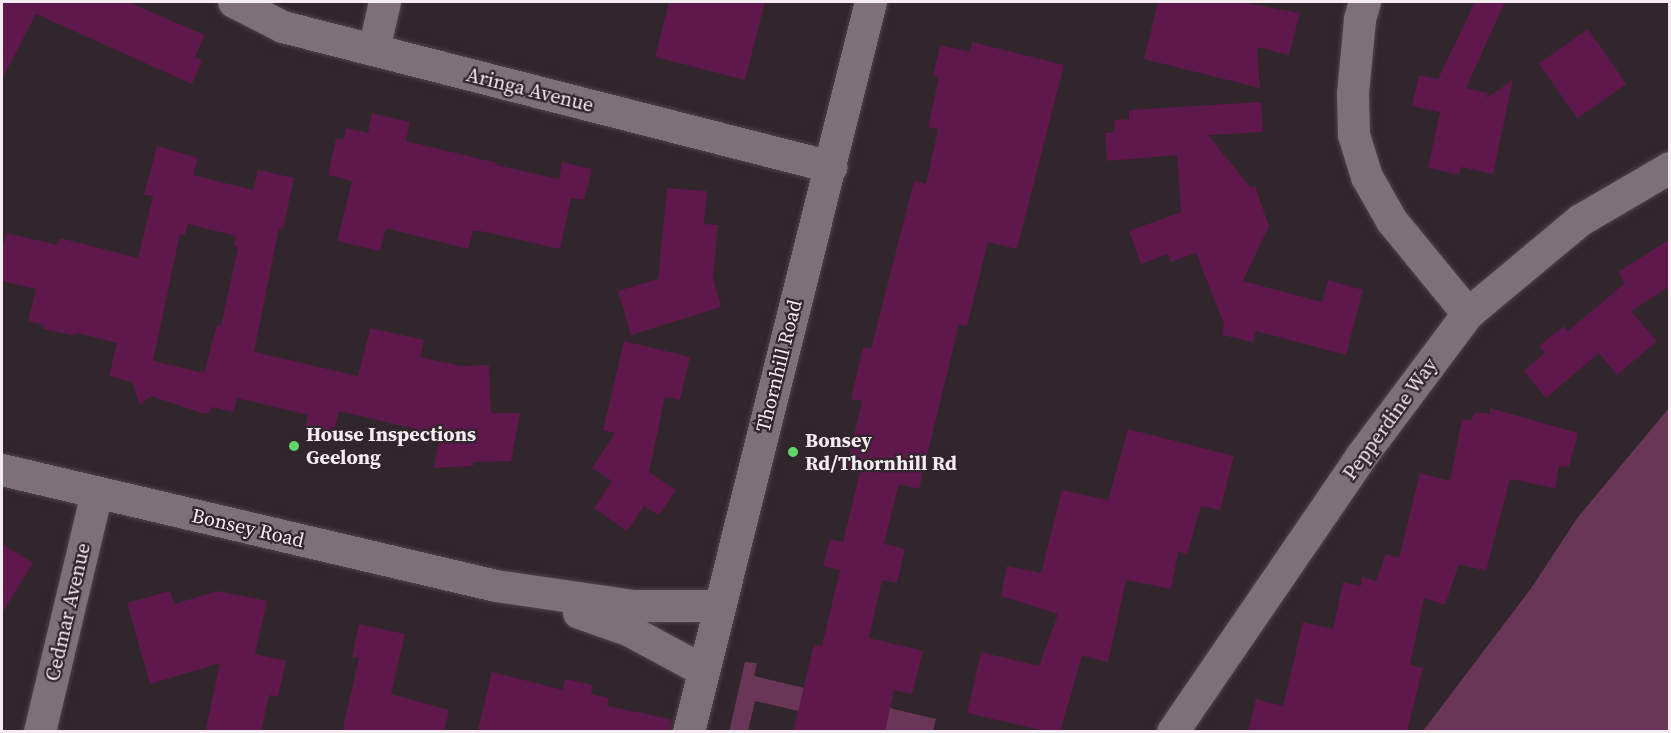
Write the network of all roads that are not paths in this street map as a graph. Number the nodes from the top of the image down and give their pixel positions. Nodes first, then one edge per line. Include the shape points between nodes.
1 (234, 2) edge
2 (385, 2) edge
3 (871, 2) edge
4 (1365, 2) edge
5 (374, 50) junction
6 (831, 167) junction
7 (1670, 168) edge
8 (1468, 314) junction
9 (2, 470) edge
10 (97, 493) junction
11 (496, 586) junction
12 (720, 606) junction
13 (704, 672) junction
14 (40, 732) edge
15 (689, 732) edge
16 (1173, 732) edge

1 - 5 street, Aringa Avenue via 283,27
2 - 5 street
3 - 6 street, Thornhill Road
4 - 8 street via 1353,94 1354,135 1367,177 1392,221
5 - 6 street, Aringa Avenue
6 - 12 street, Thornhill Road
7 - 8 street, Pepperdine Way via 1581,220
8 - 16 street, Pepperdine Way via 1361,457
9 - 10 street, Bonsey Road
10 - 11 street, Bonsey Road
10 - 14 street, Cedmar Avenue
11 - 12 street, Bonsey Road via 633,606
11 - 13 street, Bonsey Road via 628,630
12 - 13 street, Thornhill Road
13 - 15 street, Thornhill Road

